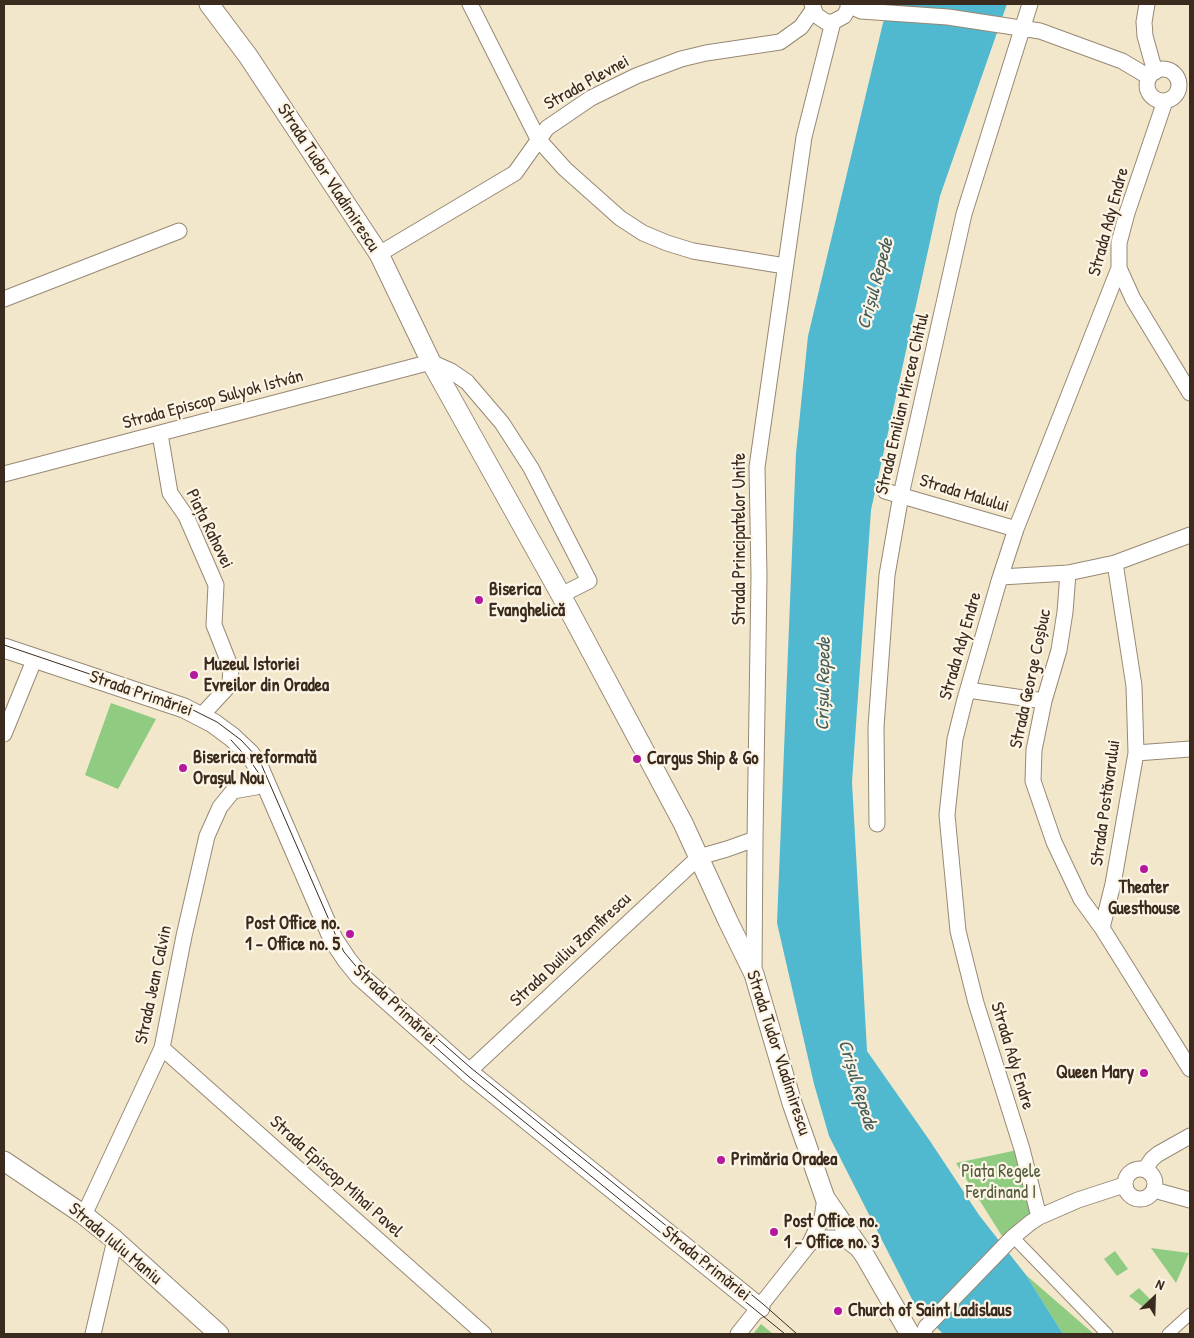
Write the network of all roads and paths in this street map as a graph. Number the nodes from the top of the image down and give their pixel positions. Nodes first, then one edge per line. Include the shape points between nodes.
1 (209, 4) edge
2 (470, 4) edge
3 (1030, 4) edge
4 (1146, 4) edge
5 (813, 7) edge
6 (853, 7) edge
7 (832, 22) junction
8 (1023, 28) junction
9 (1147, 45) junction
10 (1122, 61) junction
11 (1152, 74) junction
12 (1184, 86) edge
13 (1165, 101) junction
14 (538, 139) junction
15 (179, 231) dead end
16 (378, 254) junction
17 (785, 266) junction
18 (1119, 268) junction
19 (4, 299) edge
20 (431, 362) junction
21 (1189, 389) edge
22 (160, 434) junction
23 (4, 474) edge
24 (885, 491) dead end
25 (901, 494) junction
26 (1016, 529) junction
27 (1190, 536) edge
28 (1115, 563) junction
29 (1068, 573) junction
30 (1001, 577) junction
31 (561, 595) junction
32 (4, 648) edge
33 (35, 658) junction
34 (968, 690) junction
35 (1044, 701) junction
36 (201, 716) junction
37 (4, 734) edge
38 (1190, 749) edge
39 (1136, 753) junction
40 (265, 780) junction
41 (877, 824) dead end
42 (755, 839) junction
43 (699, 857) junction
44 (1102, 928) junction
45 (754, 974) junction
46 (162, 1048) junction
47 (1190, 1068) edge
48 (468, 1072) junction
49 (1190, 1136) edge
50 (4, 1161) edge
51 (1145, 1169) junction
52 (1124, 1186) junction
53 (1154, 1190) junction
54 (825, 1198) junction
55 (1190, 1200) edge
56 (84, 1215) junction
57 (1039, 1217) junction
58 (115, 1240) junction
59 (1008, 1242) junction
60 (810, 1243) junction
61 (865, 1256) junction
62 (760, 1308) junction
63 (1190, 1314) edge
64 (917, 1330) edge
65 (93, 1334) edge
66 (219, 1334) edge
67 (484, 1334) edge
68 (738, 1334) edge
69 (1107, 1334) edge
70 (1168, 1334) edge

1 - 16 street, Strada Tudor Vladimirescu via 248,56
2 - 14 street
3 - 8 street, Strada Emilian Mircea Chitul
4 - 9 street
5 - 7 street via 821,19
5 - 14 street, Strada Plevnei via 801,27 780,42 706,53 636,76 578,105 547,128
6 - 7 street
6 - 8 street
7 - 17 street, Strada Principatelor Unite via 804,136
8 - 10 street via 1053,34
8 - 25 street, Strada Emilian Mircea Chitul via 964,214
9 - 10 street via 1137,56
9 - 11 street
10 - 11 street
11 - 12 street via 1159,70 1169,71
11 - 13 street via 1148,92 1155,99
12 - 13 street
13 - 18 street, Strada Ady Endre via 1127,213 1119,243
14 - 16 street, Strada Plevnei via 515,173
14 - 17 street via 565,169 620,218 643,233 693,251
15 - 19 street
16 - 20 street, Strada Tudor Vladimirescu
17 - 42 street, Strada Principatelor Unite via 757,467 759,576
18 - 21 street via 1133,299
18 - 26 street, Strada Ady Endre
20 - 22 street, Strada Episcop Sulyok István
20 - 31 street, Strada Tudor Vladimirescu
20 - 31 street via 467,382 502,423 531,468 590,581
22 - 23 street, Strada Episcop Sulyok István
22 - 36 street, Piața Rahovei via 170,492 186,516 216,585 214,625 231,668 226,689
24 - 25 street, Strada Malului
25 - 26 street, Strada Malului
25 - 41 street, Strada Emilian Mircea Chitul via 887,575 876,727
26 - 30 street, Strada Ady Endre
27 - 28 street
28 - 29 street
28 - 39 street, Strada Postăvarului via 1134,686
29 - 30 street
29 - 35 street, Strada George Coșbuc via 1059,650
30 - 34 street, Strada Ady Endre
31 - 43 street, Strada Tudor Vladimirescu
32 - 33 street, Strada Primăriei
33 - 36 street, Strada Primăriei
33 - 37 street
34 - 35 street
34 - 57 street, Strada Ady Endre via 955,739 946,814 958,931
35 - 44 street, Strada George Coșbuc via 1034,750 1032,781 1081,899
36 - 40 street, Strada Primăriei via 245,748
38 - 39 street
39 - 44 street, Strada Postăvarului
40 - 46 street, Strada Jean Calvin via 256,787 233,791 220,807 207,836
40 - 48 street, Strada Primăriei via 333,939 347,960 360,976
42 - 43 street
42 - 45 street, Strada Principatelor Unite
43 - 45 street, Strada Tudor Vladimirescu
43 - 48 street, Strada Duiliu Zamfirescu
44 - 47 street, Strada George Coșbuc
45 - 54 street, Strada Tudor Vladimirescu via 792,1103
46 - 56 street, Strada Jean Calvin
46 - 67 street, Strada Episcop Mihai Pavel
48 - 62 street, Strada Primăriei
49 - 51 street via 1158,1154
50 - 56 street, Strada Iuliu Maniu
51 - 52 street via 1130,1172
51 - 53 street via 1153,1176
52 - 53 street via 1128,1195 1137,1199 1147,1198
52 - 57 street
53 - 55 street
54 - 60 street via 822,1218
54 - 61 street, Strada Tudor Vladimirescu
56 - 58 street, Strada Iuliu Maniu
57 - 59 street
58 - 65 street
58 - 66 street, Strada Iuliu Maniu
59 - 64 street
59 - 69 street
60 - 61 street via 823,1238 838,1238 846,1240
60 - 62 street
61 - 64 street, Strada Tudor Vladimirescu
62 - 68 street
63 - 70 street

